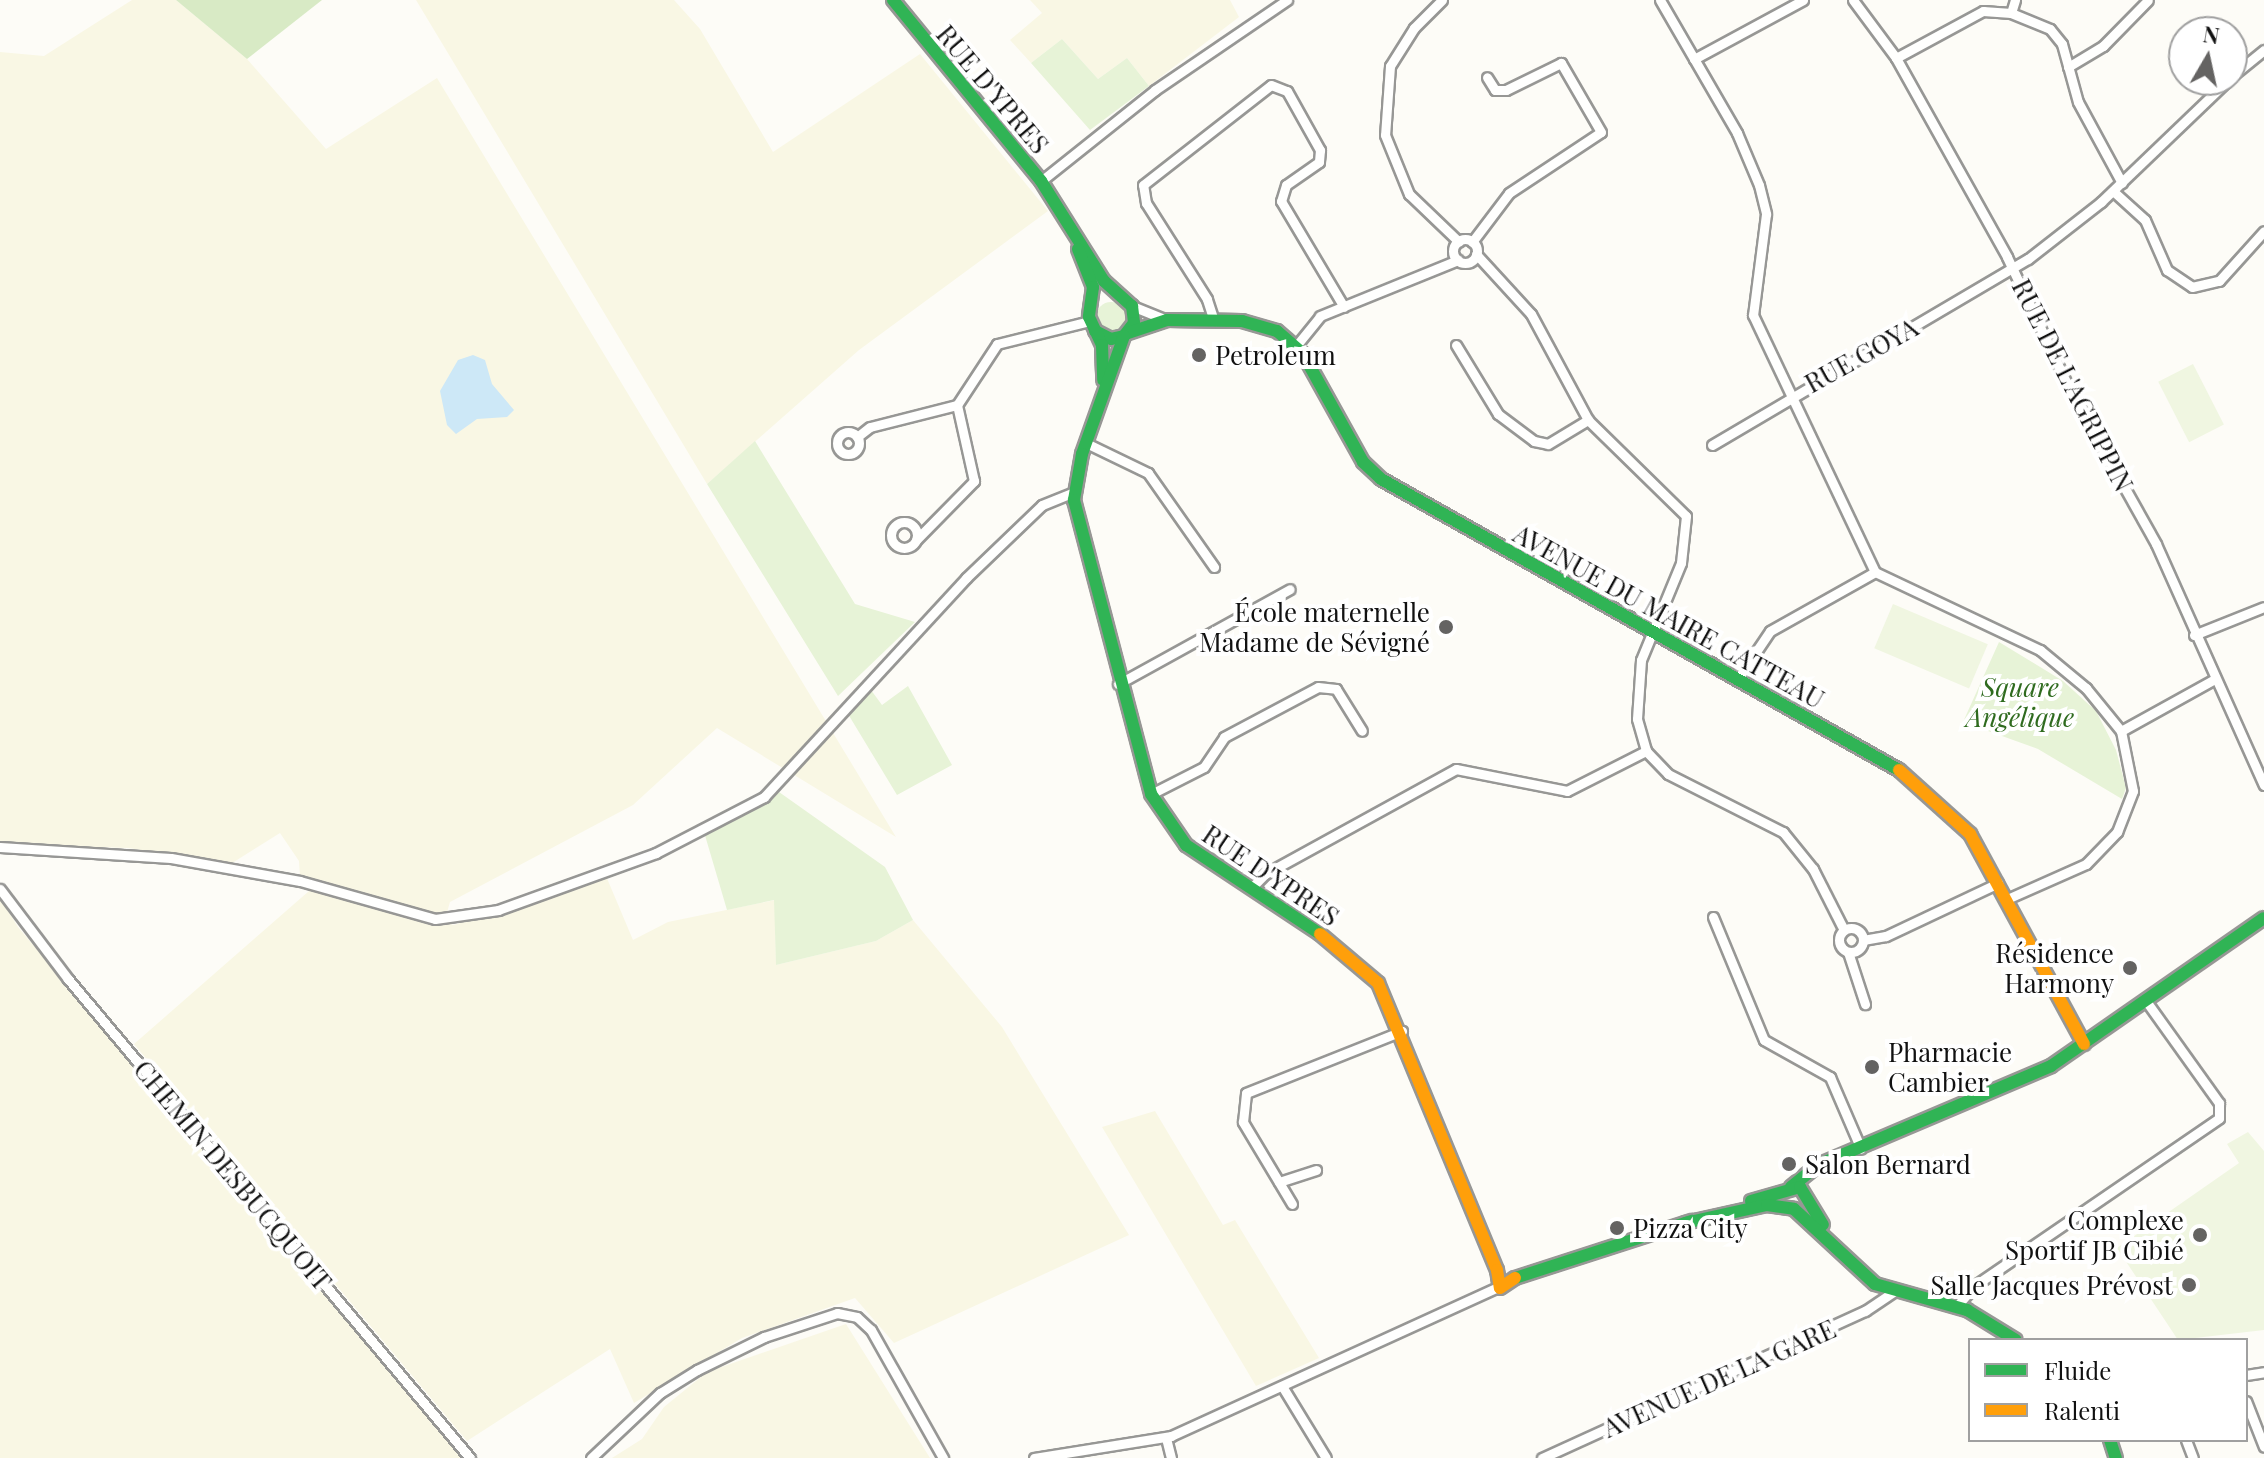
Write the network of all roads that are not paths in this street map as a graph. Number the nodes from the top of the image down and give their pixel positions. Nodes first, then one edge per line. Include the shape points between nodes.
1 (893, 0) edge
2 (1287, 0) edge
3 (1442, 0) edge
4 (1660, 0) edge
5 (1803, 0) edge
6 (1853, 0) edge
7 (2015, 0) edge
8 (2148, 0) edge
9 (2011, 13) junction
10 (2264, 50) edge
11 (1896, 58) junction
12 (1694, 59) junction
13 (2248, 63) edge
14 (2068, 67) junction
15 (1487, 77) dead end
16 (2211, 96) edge
17 (1041, 181) junction
18 (2122, 183) junction
19 (2113, 191) junction
20 (1059, 206) junction
21 (2264, 231) edge
22 (1459, 242) junction
23 (1472, 242) junction
24 (1476, 254) junction
25 (1458, 260) junction
26 (2013, 269) junction
27 (1122, 296) junction
28 (1092, 306) junction
29 (1132, 306) junction
30 (1344, 307) junction
31 (1167, 320) junction
32 (1214, 321) junction
33 (1092, 326) junction
34 (1126, 334) junction
35 (1456, 345) dead end
36 (1296, 346) junction
37 (1787, 397) junction
38 (1100, 400) junction
39 (957, 405) junction
40 (1588, 420) junction
41 (857, 437) dead end
42 (1086, 443) junction
43 (1712, 445) dead end
44 (1074, 492) junction
45 (916, 540) dead end
46 (1214, 567) dead end
47 (1875, 572) junction
48 (1290, 589) dead end
49 (2264, 607) edge
50 (1650, 632) junction
51 (2194, 635) junction
52 (2215, 679) junction
53 (1737, 680) junction
54 (1118, 684) junction
55 (1362, 731) dead end
56 (2121, 731) junction
57 (1646, 751) junction
58 (2264, 785) edge
59 (1151, 794) junction
60 (0, 847) edge
61 (1998, 883) junction
62 (1251, 888) junction
63 (0, 889) edge
64 (2007, 899) junction
65 (1713, 917) dead end
66 (2264, 918) edge
67 (1844, 930) junction
68 (1863, 940) junction
69 (1848, 952) junction
70 (2146, 1001) junction
71 (1865, 1004) dead end
72 (1402, 1031) junction
73 (2084, 1044) junction
74 (1861, 1149) junction
75 (1845, 1155) junction
76 (1316, 1170) dead end
77 (1279, 1182) junction
78 (1789, 1188) junction
79 (1807, 1196) junction
80 (1292, 1204) dead end
81 (1792, 1209) junction
82 (1685, 1223) junction
83 (1837, 1248) junction
84 (1497, 1270) junction
85 (1515, 1278) junction
86 (1498, 1287) junction
87 (1893, 1292) junction
88 (1956, 1307) junction
89 (2012, 1338) edge
90 (1282, 1386) junction
91 (2248, 1406) edge
92 (1166, 1438) junction
93 (2264, 1447) edge
94 (470, 1458) edge
95 (591, 1458) edge
96 (943, 1458) edge
97 (1034, 1458) edge
98 (1171, 1458) edge
99 (1326, 1458) edge
100 (1542, 1458) edge

1 - 17 main road, RUE D'YPRES
2 - 17 street via 1155,90
3 - 22 street via 1390,66 1385,135 1409,194
4 - 12 street
5 - 12 street
6 - 11 street, RUE DE L'AGRIPPIN
7 - 9 street
8 - 14 street via 2103,46
9 - 11 street via 1972,15
9 - 14 street via 2056,35
10 - 13 street, RUE GOYA
11 - 26 street, RUE DE L'AGRIPPIN
12 - 37 street via 1731,122 1765,205 1752,308
14 - 18 street via 2078,102
15 - 23 street via 1495,90 1506,90 1561,63 1601,132 1509,193
16 - 18 street, RUE GOYA
17 - 20 main road, RUE D'YPRES
18 - 19 street, RUE GOYA
19 - 21 street via 2145,220 2167,270 2192,287 2219,281
19 - 26 street, RUE GOYA
20 - 27 main road, RUE D'YPRES via 1104,281
20 - 28 main road, RUE D'YPRES via 1089,272
22 - 23 street
22 - 25 street
23 - 24 street
24 - 25 street via 1470,262
24 - 40 street via 1531,314
25 - 30 street
26 - 37 street, RUE GOYA
26 - 51 street, RUE DE L'AGRIPPIN via 2070,390 2156,544
27 - 28 main road via 1103,296
27 - 29 main road
28 - 33 main road
29 - 31 street, AVENUE DU MAIRE CATTEAU
29 - 34 main road
30 - 32 street via 1281,201 1286,185 1319,162 1320,150 1287,91 1271,85 1143,185 1146,203 1207,299
30 - 36 street via 1316,318
31 - 32 main road, AVENUE DU MAIRE CATTEAU
31 - 34 main road, AVENUE DU MAIRE CATTEAU
32 - 36 main road, AVENUE DU MAIRE CATTEAU via 1259,324
33 - 34 main road via 1111,339
33 - 38 main road, RUE D'YPRES via 1104,356
33 - 39 street via 997,344
34 - 38 main road, RUE D'YPRES
35 - 40 street via 1502,419 1538,443 1548,444
36 - 50 main road, AVENUE DU MAIRE CATTEAU via 1363,462 1381,479
37 - 43 street, RUE GOYA
37 - 47 street
38 - 42 main road, RUE D'YPRES
39 - 41 street via 870,427
39 - 45 street via 974,481
40 - 50 street via 1686,516 1681,563
42 - 44 main road, RUE D'YPRES
42 - 46 street via 1148,473
44 - 54 main road, RUE D'YPRES
44 - 60 street via 1042,505 976,568 764,797 662,851 498,910 435,919 300,881 171,858
47 - 53 street via 1775,628
47 - 56 street via 2040,650 2086,688
48 - 54 street
49 - 51 street
50 - 53 main road, AVENUE DU MAIRE CATTEAU
50 - 57 street via 1637,688
51 - 52 street, RUE DE L'AGRIPPIN
52 - 56 street
52 - 58 street, RUE DE L'AGRIPPIN
53 - 61 main road, AVENUE DU MAIRE CATTEAU via 1917,780 1962,823
54 - 59 main road, RUE D'YPRES
55 - 59 street via 1336,689 1318,687 1224,737 1204,767
56 - 64 street via 2133,791 2117,832 2086,864
57 - 62 street via 1567,791 1456,769 1265,874
57 - 67 street via 1668,774 1783,832 1813,869
59 - 62 main road, RUE D'YPRES via 1180,839
61 - 64 main road, AVENUE DU MAIRE CATTEAU
61 - 68 street via 1886,936
62 - 72 main road, RUE D'YPRES via 1357,960 1378,983
63 - 94 street, CHEMIN DESBUCQUOIT via 59,969
64 - 73 main road, AVENUE DU MAIRE CATTEAU
65 - 74 street via 1764,1040 1830,1077
66 - 70 main road
67 - 68 street via 1856,930
67 - 69 street via 1839,945
68 - 69 street
69 - 71 street
70 - 73 main road
70 - 88 street via 2219,1103 2219,1118 1974,1286
72 - 77 street via 1246,1093 1243,1122
72 - 84 main road, RUE D'YPRES
73 - 74 main road via 2038,1073
74 - 75 main road
75 - 78 main road via 1811,1169
75 - 79 main road via 1816,1176
76 - 77 street
77 - 80 street
78 - 79 main road
78 - 81 main road via 1784,1200
78 - 82 main road
79 - 81 main road
79 - 83 main road
81 - 82 main road via 1767,1205
81 - 83 main road
82 - 85 main road
83 - 87 main road via 1862,1275
84 - 85 main road via 1507,1268
84 - 86 main road, RUE D'YPRES
85 - 86 main road via 1509,1288
86 - 90 street
87 - 88 main road
87 - 100 street, AVENUE DE LA GARE via 1865,1311
88 - 89 main road
90 - 92 street
90 - 99 street
91 - 93 street
92 - 97 street
92 - 98 street
95 - 96 street via 660,1393 697,1370 764,1337 837,1313 857,1317 871,1330

